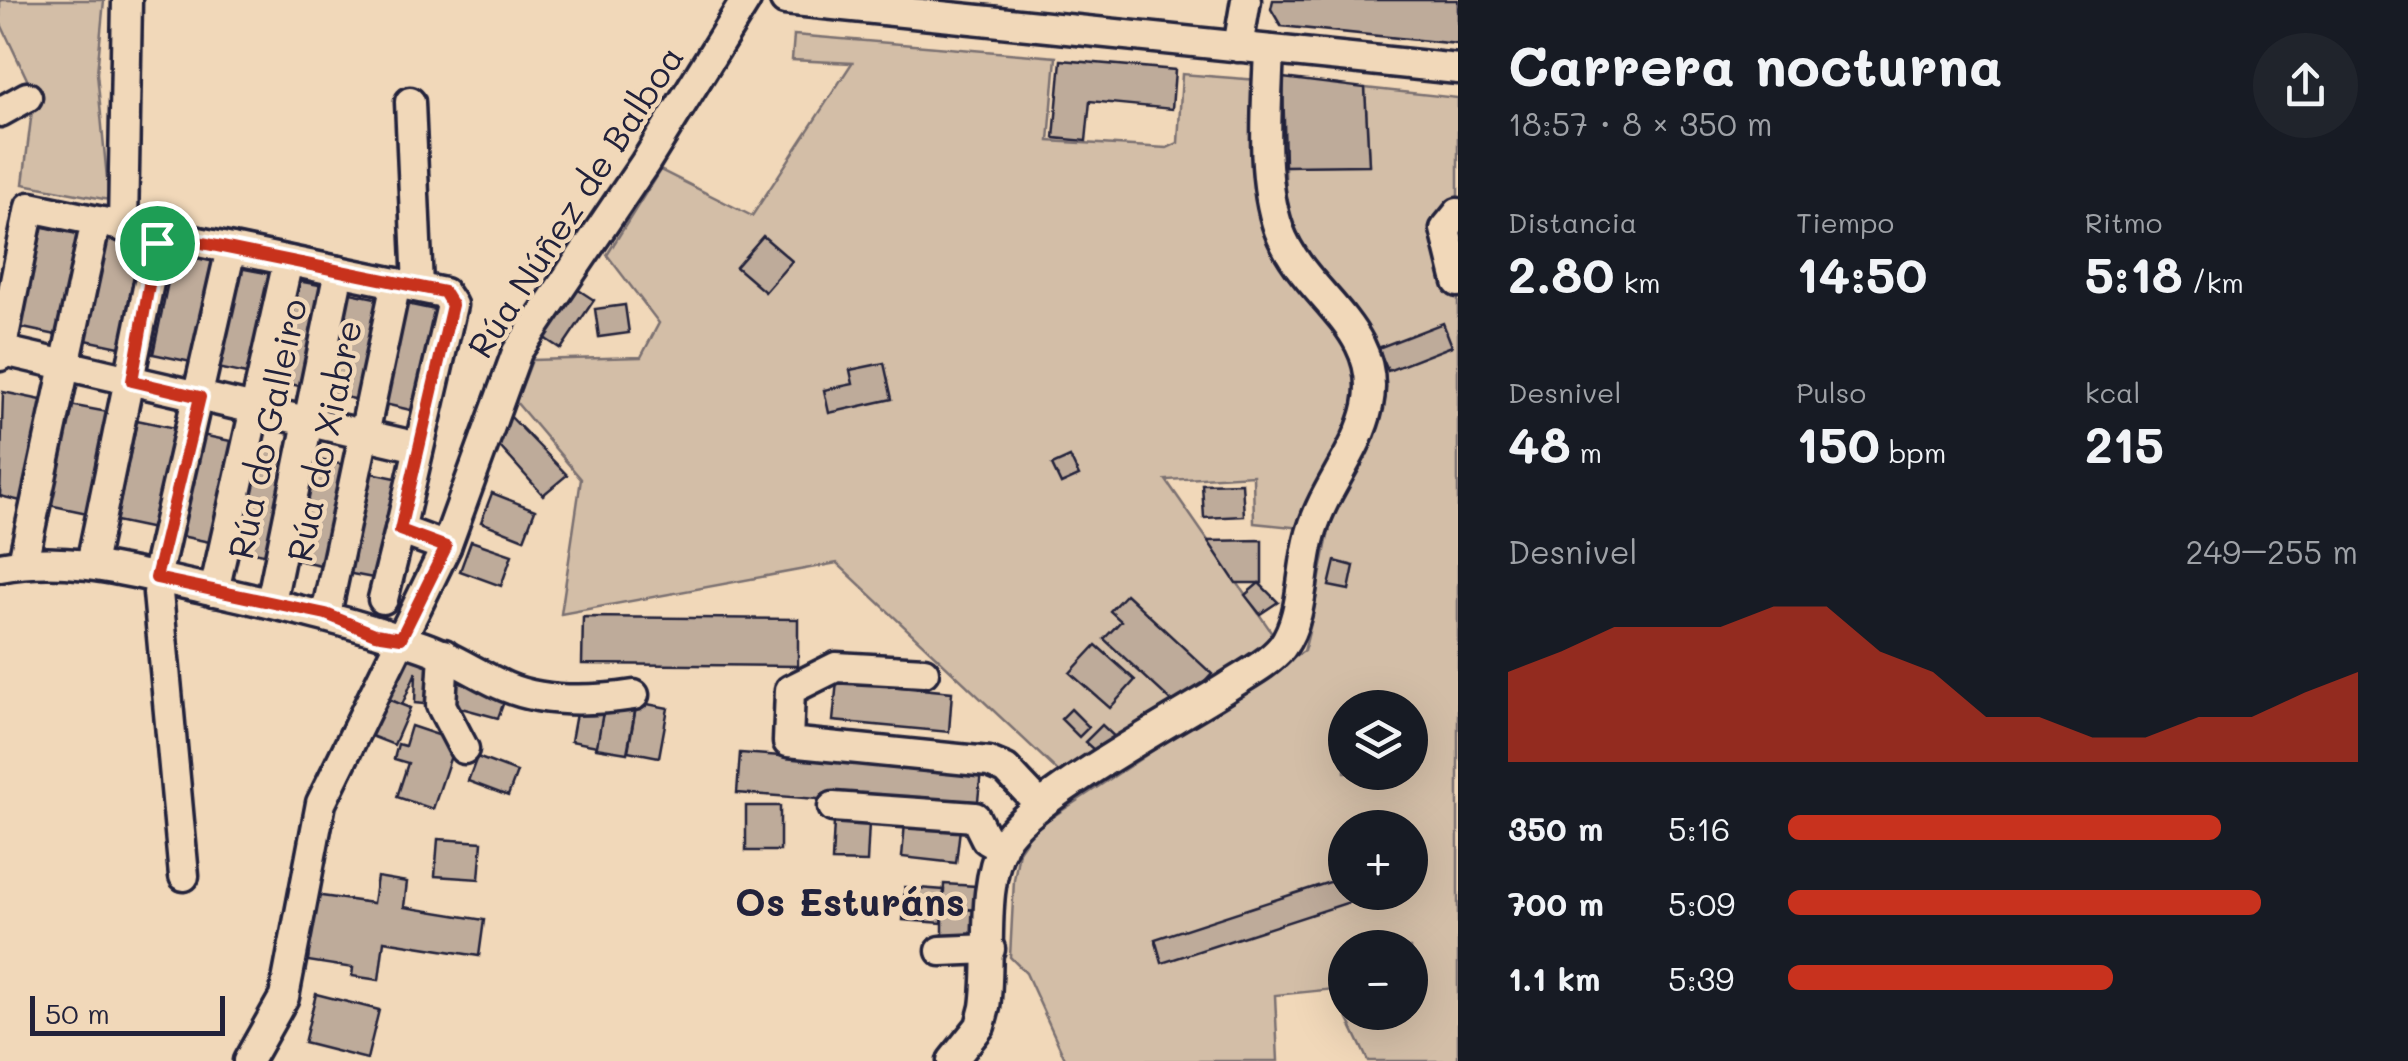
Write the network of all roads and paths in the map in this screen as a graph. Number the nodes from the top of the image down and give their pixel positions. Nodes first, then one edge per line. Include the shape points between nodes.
1 (127, 0) edge
2 (746, 0) edge
3 (786, 0) edge
4 (1246, 0) edge
5 (1238, 46) junction
6 (1268, 50) junction
7 (1458, 69) edge
8 (27, 98) dead end
9 (410, 102) dead end
10 (0, 112) edge
11 (1458, 213) edge
12 (109, 224) junction
13 (158, 234) junction
14 (231, 249) junction
15 (288, 261) junction
16 (339, 271) junction
17 (1458, 282) edge
18 (420, 288) junction
19 (0, 352) edge
20 (64, 366) junction
21 (132, 381) junction
22 (200, 397) junction
23 (253, 409) junction
24 (308, 422) junction
25 (364, 435) junction
26 (418, 447) junction
27 (400, 530) junction
28 (446, 547) junction
29 (91, 564) junction
30 (12, 565) edge
31 (159, 579) junction
32 (214, 591) junction
33 (383, 600) dead end
34 (271, 602) junction
35 (326, 614) junction
36 (401, 638) junction
37 (444, 654) junction
38 (924, 672) dead end
39 (634, 694) dead end
40 (464, 749) dead end
41 (1039, 804) junction
42 (833, 807) dead end
43 (1002, 848) junction
44 (184, 876) dead end
45 (990, 949) junction
46 (941, 951) dead end
47 (248, 1061) edge
48 (952, 1061) edge

1 - 12 street
2 - 28 street, Rúa Núñez de Balboa via 517,352
3 - 5 street
4 - 5 street
5 - 6 street
6 - 7 street
6 - 41 street via 1272,208 1291,253 1364,348 1370,384 1362,426 1320,504 1294,620 1281,648
8 - 10 street
9 - 18 street
11 - 17 street via 1445,229
12 - 13 street
12 - 19 street via 30,207
12 - 20 street
13 - 14 street
13 - 21 street
14 - 15 street
14 - 22 street
15 - 16 street
15 - 23 street
16 - 18 street
16 - 24 street, Rúa do Galleiro
18 - 25 street, Rúa do Xiabre
18 - 26 street via 452,305
19 - 20 street
20 - 21 street
20 - 30 street
21 - 22 street
21 - 29 street
22 - 23 street
22 - 31 street
23 - 24 street
23 - 32 street
24 - 25 street
24 - 34 street, Rúa do Galleiro
25 - 26 street
25 - 35 street, Rúa do Xiabre
26 - 27 street
27 - 28 street
27 - 33 street
28 - 36 street, Rúa Núñez de Balboa
29 - 30 street
29 - 31 street
31 - 32 street
31 - 44 street
32 - 34 street
34 - 35 street
35 - 36 street
36 - 37 street
36 - 47 street, Rúa Núñez de Balboa via 321,803 284,997
37 - 39 street via 541,697
37 - 40 street via 441,706
38 - 41 street via 836,668 790,690 788,742 989,762 1006,769
41 - 43 street
42 - 43 street via 974,816 986,840
43 - 45 street via 993,879
45 - 46 street
45 - 48 street via 980,1026

